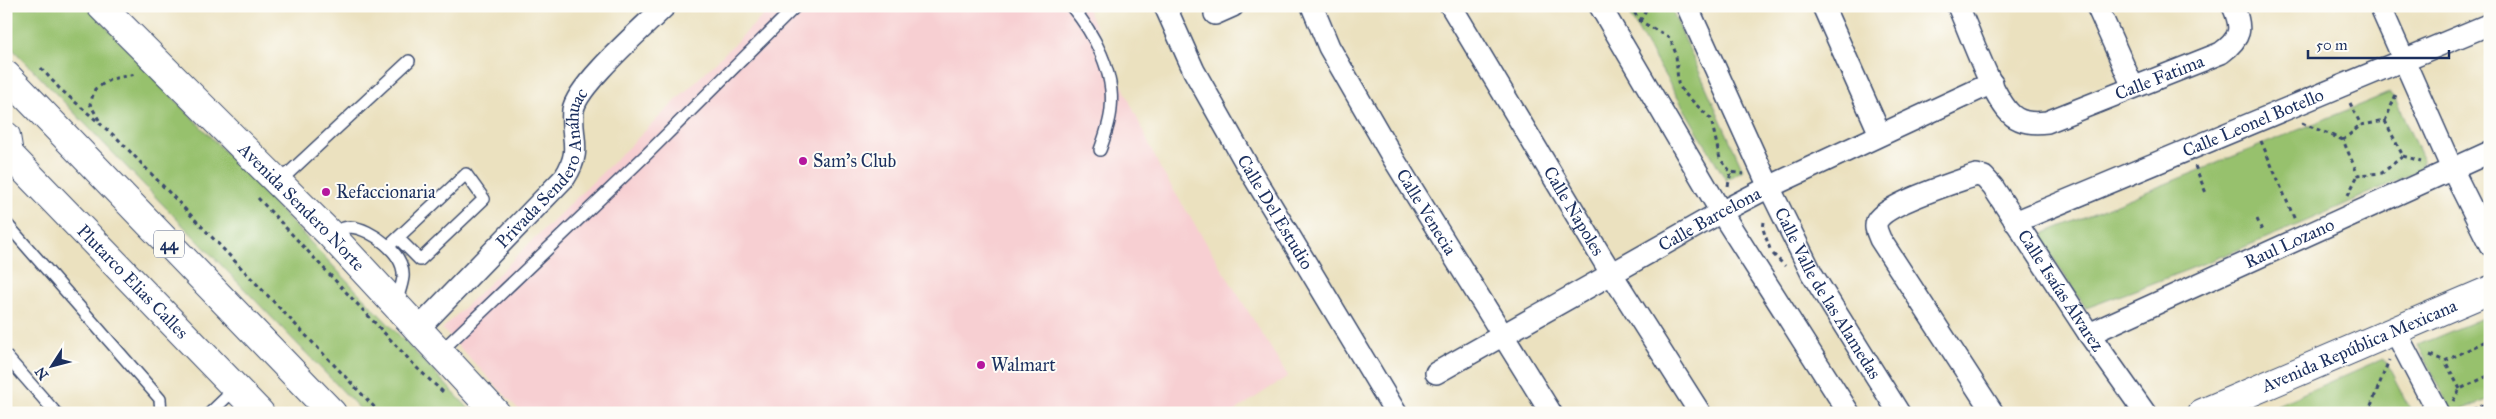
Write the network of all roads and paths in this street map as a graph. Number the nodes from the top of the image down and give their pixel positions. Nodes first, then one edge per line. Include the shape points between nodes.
1 (101, 6) edge
2 (665, 6) edge
3 (796, 6) edge
4 (1071, 6) edge
5 (1165, 6) edge
6 (1312, 6) edge
7 (1451, 6) edge
8 (1600, 6) edge
9 (1630, 6) edge
10 (1648, 6) edge
11 (1687, 6) edge
12 (1824, 6) edge
13 (1958, 6) edge
14 (2097, 6) edge
15 (2232, 6) edge
16 (2380, 6) edge
17 (1640, 21) junction
18 (2490, 24) edge
19 (409, 60) dead end
20 (2404, 61) junction
21 (134, 67) dead end
22 (41, 68) dead end
23 (6, 75) edge
24 (1992, 83) junction
25 (2133, 87) junction
26 (2389, 87) dead end
27 (2398, 89) junction
28 (2402, 99) dead end
29 (2357, 100) dead end
30 (2349, 103) junction
31 (2341, 106) dead end
32 (2309, 119) dead end
33 (2385, 121) junction
34 (101, 122) junction
35 (2301, 123) junction
36 (2361, 125) junction
37 (2293, 126) dead end
38 (1880, 134) junction
39 (2268, 136) dead end
40 (2260, 139) junction
41 (2343, 140) junction
42 (2252, 142) dead end
43 (7, 149) edge
44 (1100, 150) dead end
45 (2490, 152) edge
46 (2403, 156) junction
47 (2203, 162) dead end
48 (2429, 163) dead end
49 (2195, 166) junction
50 (2186, 169) dead end
51 (2453, 171) junction
52 (1731, 172) dead end
53 (1769, 187) junction
54 (268, 190) junction
55 (2206, 194) dead end
56 (1721, 212) junction
57 (2257, 219) dead end
58 (2295, 221) dead end
59 (2015, 222) junction
60 (6, 223) edge
61 (329, 233) junction
62 (2264, 235) dead end
63 (398, 238) junction
64 (2490, 245) edge
65 (388, 246) junction
66 (1611, 273) junction
67 (2490, 290) edge
68 (395, 304) junction
69 (418, 329) junction
70 (2395, 331) junction
71 (2089, 334) junction
72 (1502, 335) junction
73 (2490, 340) edge
74 (440, 352) junction
75 (6, 356) edge
76 (2394, 364) dead end
77 (1436, 373) dead end
78 (2490, 375) edge
79 (236, 388) junction
80 (445, 394) dead end
81 (2490, 402) edge
82 (56, 413) edge
83 (161, 413) edge
84 (210, 413) edge
85 (260, 413) edge
86 (332, 413) edge
87 (380, 413) edge
88 (496, 413) edge
89 (1396, 413) edge
90 (1551, 413) edge
91 (1700, 413) edge
92 (1849, 413) edge
93 (1899, 413) edge
94 (1993, 413) edge
95 (2145, 413) edge
96 (2202, 413) edge
97 (2368, 413) edge
98 (2438, 413) edge
99 (2465, 413) edge

1 - 54 main road, Avenida Sendero Norte
2 - 69 street, Privada Sendero Anáhuac via 584,87 573,109 574,164 565,178
3 - 74 lane
4 - 44 lane via 1092,36 1106,66 1111,107
5 - 89 street, Calle Del Estudio via 1208,97
6 - 72 street, Calle Venecia via 1329,48 1368,116
7 - 66 street, Calle Napoles
8 - 56 street
9 - 17 path
10 - 17 path
11 - 53 street, Calle Valle de las Alamedas
12 - 38 street
13 - 24 street
14 - 25 street
15 - 25 street, Calle Fatima via 2239,26 2233,44 2221,53
16 - 20 street
17 - 52 path via 1670,38 1676,54 1678,83 1711,119 1720,159
18 - 20 street, Calle Leonel Botello
19 - 54 lane
20 - 51 street
20 - 59 street, Calle Leonel Botello
21 - 34 path via 140,74 111,79 94,89 90,104
22 - 34 path via 59,88
23 - 86 main road, 44
24 - 25 street, Calle Fatima via 2008,111 2032,124 2047,122
24 - 38 street, Calle Barcelona
26 - 27 path
27 - 28 path
27 - 33 path
29 - 30 path
30 - 31 path
30 - 36 path
32 - 35 path
33 - 36 path
33 - 46 path
34 - 87 path
35 - 37 path
35 - 41 path
36 - 41 path
38 - 53 street, Calle Barcelona
39 - 40 path
40 - 42 path
40 - 58 path
41 - 46 path via 2358,175 2382,173
43 - 79 main road, Plutarco Elias Calles
45 - 51 street, Raul Lozano
46 - 48 path
47 - 49 path
49 - 50 path
49 - 55 path
51 - 64 street
51 - 71 street, Raul Lozano
53 - 56 street, Calle Barcelona
53 - 93 street, Calle Valle de las Alamedas via 1812,274
54 - 61 main road, Avenida Sendero Norte
54 - 80 path via 418,369
56 - 66 street, Calle Barcelona
56 - 92 street
57 - 62 path
59 - 71 street, Calle Isaías Álvarez
59 - 94 street, Calle Isaías Álvarez via 1989,181 1976,175 1890,208 1877,221 1876,228
60 - 83 lane via 160,399
61 - 65 lane via 348,227 361,229
61 - 68 main road, Avenida Sendero Norte
63 - 63 lane via 466,174 484,199 420,260
63 - 65 lane
65 - 68 lane via 400,263 404,276
66 - 72 street, Calle Barcelona
66 - 91 street, Calle Napoles
67 - 70 main road, Avenida República Mexicana
68 - 69 main road, Avenida Sendero Norte
69 - 74 main road, Avenida Sendero Norte
70 - 96 main road, Avenida República Mexicana
70 - 98 street
71 - 95 street, Calle Isaías Álvarez
72 - 77 street, Calle Barcelona
72 - 90 street, Calle Venecia
73 - 78 path via 2445,361 2460,389
74 - 88 main road, Avenida Sendero Norte
75 - 82 lane
76 - 97 path via 2390,356
79 - 84 lane
79 - 85 main road, Plutarco Elias Calles
81 - 99 path

